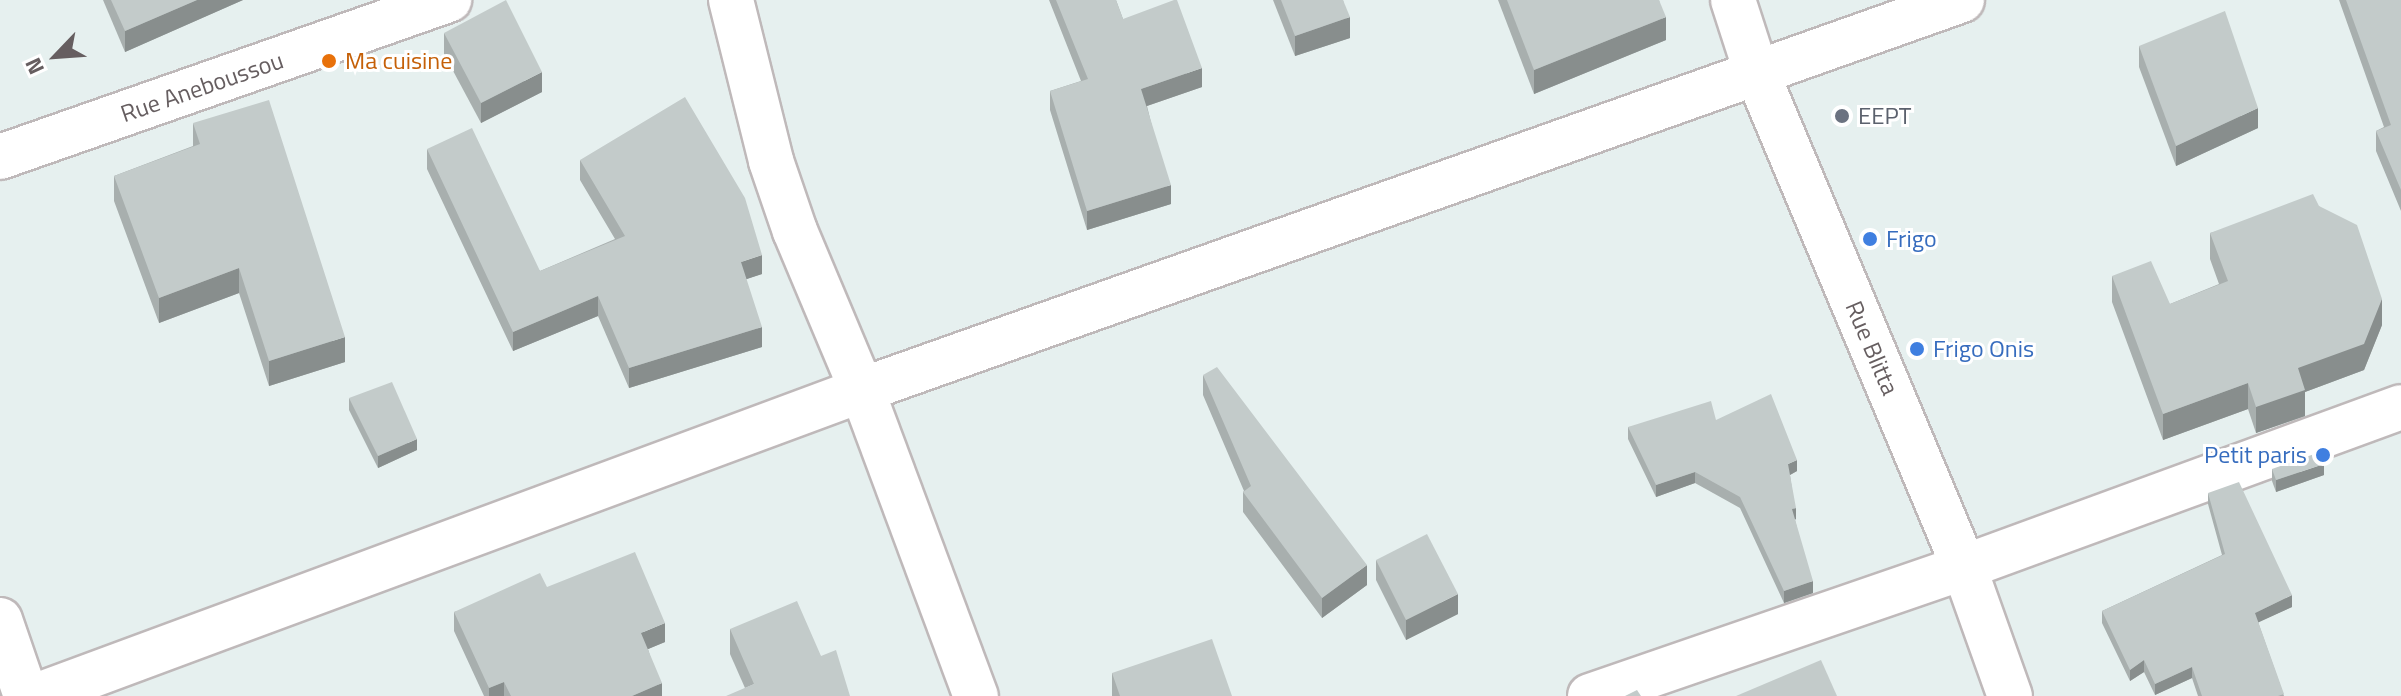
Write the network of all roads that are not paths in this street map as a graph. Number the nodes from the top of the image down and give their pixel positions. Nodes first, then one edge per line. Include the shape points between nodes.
1 (449, 0) edge
2 (731, 0) edge
3 (1733, 0) edge
4 (1962, 0) edge
5 (1756, 71) junction
6 (0, 157) edge
7 (862, 390) junction
8 (2401, 407) edge
9 (1964, 567) junction
10 (0, 620) edge
11 (26, 696) edge
12 (36, 696) edge
13 (976, 696) edge
14 (1590, 696) edge
15 (2010, 696) edge

1 - 6 street, Rue Aneboussou
2 - 7 street via 771,161
3 - 5 street, Rue Blitta
4 - 5 street
5 - 7 street
5 - 9 street, Rue Blitta
7 - 12 street
7 - 13 street
8 - 9 street
9 - 14 street
9 - 15 street, Rue Blitta
10 - 11 street

